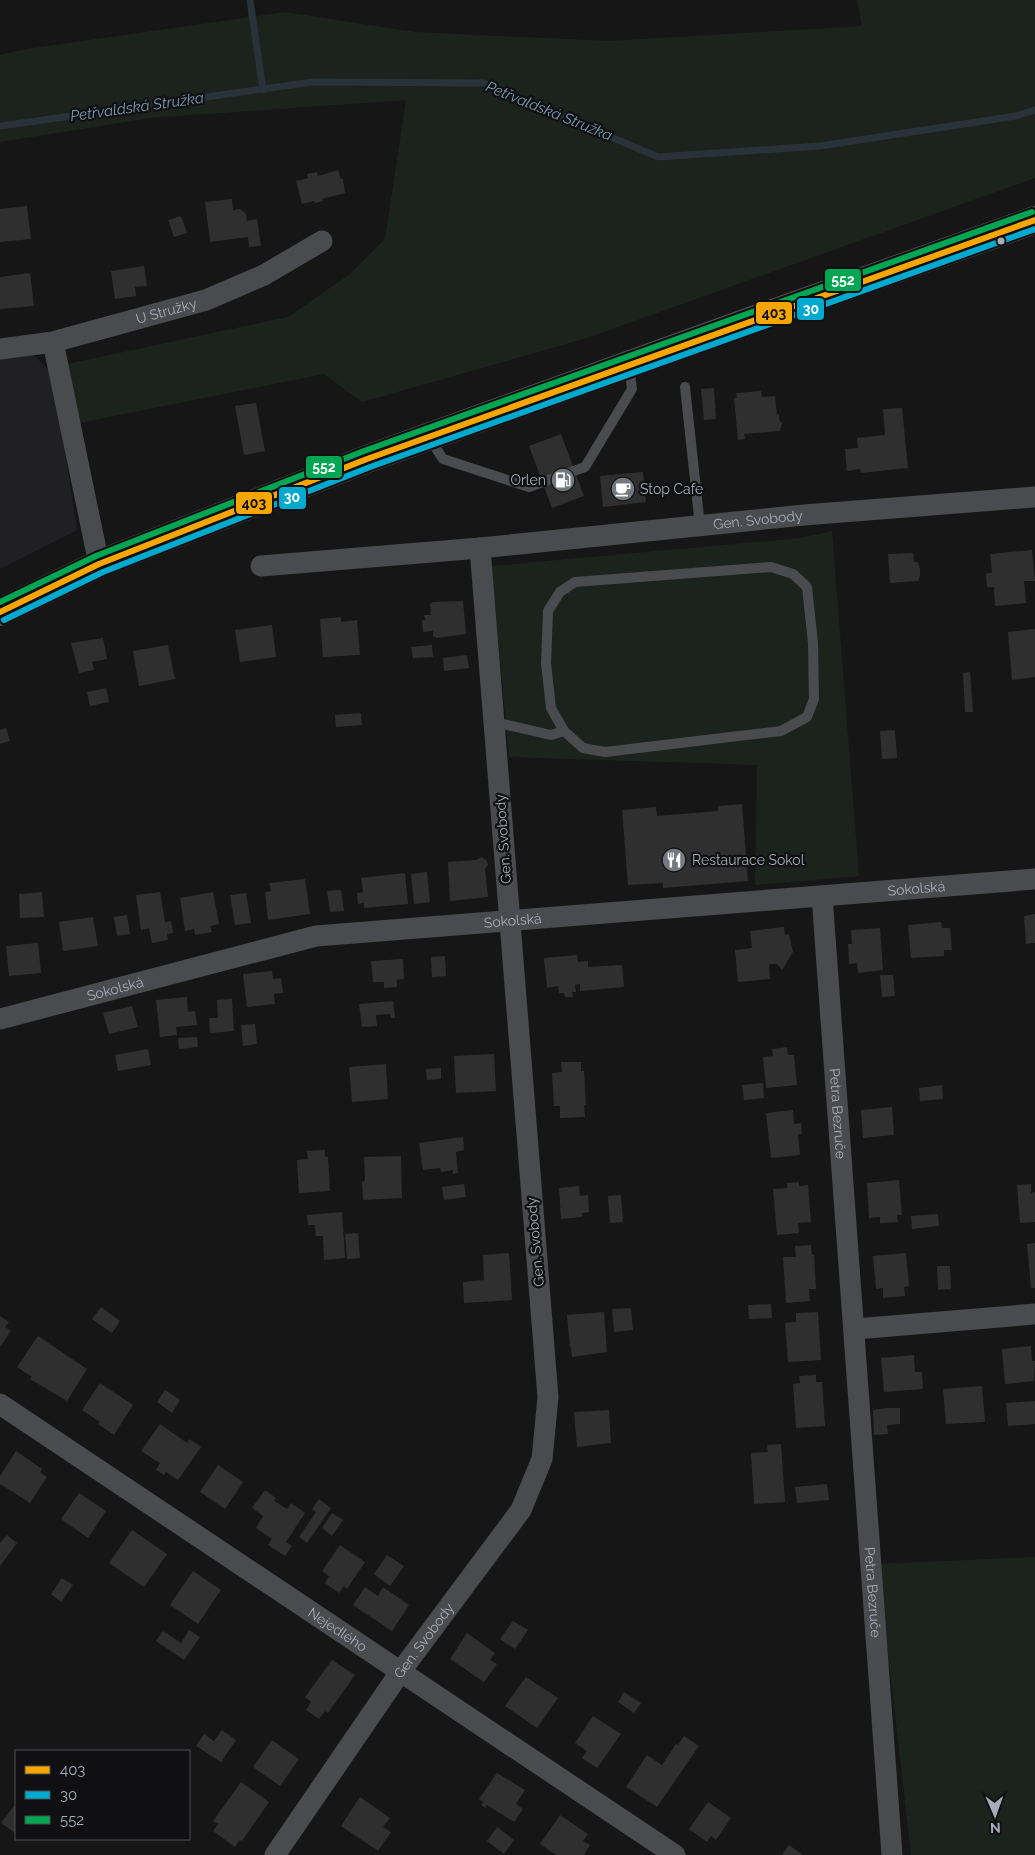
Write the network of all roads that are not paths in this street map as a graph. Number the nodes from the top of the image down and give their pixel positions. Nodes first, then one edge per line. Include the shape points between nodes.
1 (1035, 220) edge
2 (322, 241) dead end
3 (52, 342) junction
4 (0, 349) edge
5 (629, 364) junction
6 (685, 387) dead end
7 (428, 437) junction
8 (1035, 496) edge
9 (700, 526) junction
10 (480, 548) junction
11 (99, 564) junction
12 (261, 566) dead end
13 (0, 612) edge
14 (494, 722) junction
15 (564, 731) junction
16 (1035, 879) edge
17 (822, 896) junction
18 (510, 920) junction
19 (0, 1019) edge
20 (1035, 1314) edge
21 (855, 1329) junction
22 (0, 1404) edge
23 (401, 1671) junction
24 (275, 1855) edge
25 (675, 1855) edge
26 (892, 1855) edge

1 - 5 main road
2 - 3 street, U Stružky via 264,275 206,300
3 - 4 street, U Stružky
3 - 11 street
5 - 7 main road
5 - 7 lane via 632,389 585,467 529,487 443,459
6 - 9 lane
7 - 11 main road
8 - 9 street, Gen. Svobody
9 - 10 street, Gen. Svobody
10 - 12 street, Gen. Svobody
10 - 14 street, Gen. Svobody
11 - 13 main road
14 - 15 lane via 551,735
14 - 18 street, Gen. Svobody
15 - 15 lane via 583,748 605,752 781,732 807,717 814,699 807,587 792,574 771,567 575,582 560,592 548,612 546,662 551,708
16 - 17 street, Sokolská
17 - 18 street, Sokolská
17 - 21 street, Petra Bezruče
18 - 19 street, Sokolská via 316,936
18 - 23 street, Gen. Svobody via 548,1397 542,1459 521,1510
20 - 21 street
21 - 26 street, Petra Bezruče
22 - 23 street, Nejedlého
23 - 24 street, Gen. Svobody
23 - 25 street, Nejedlého

